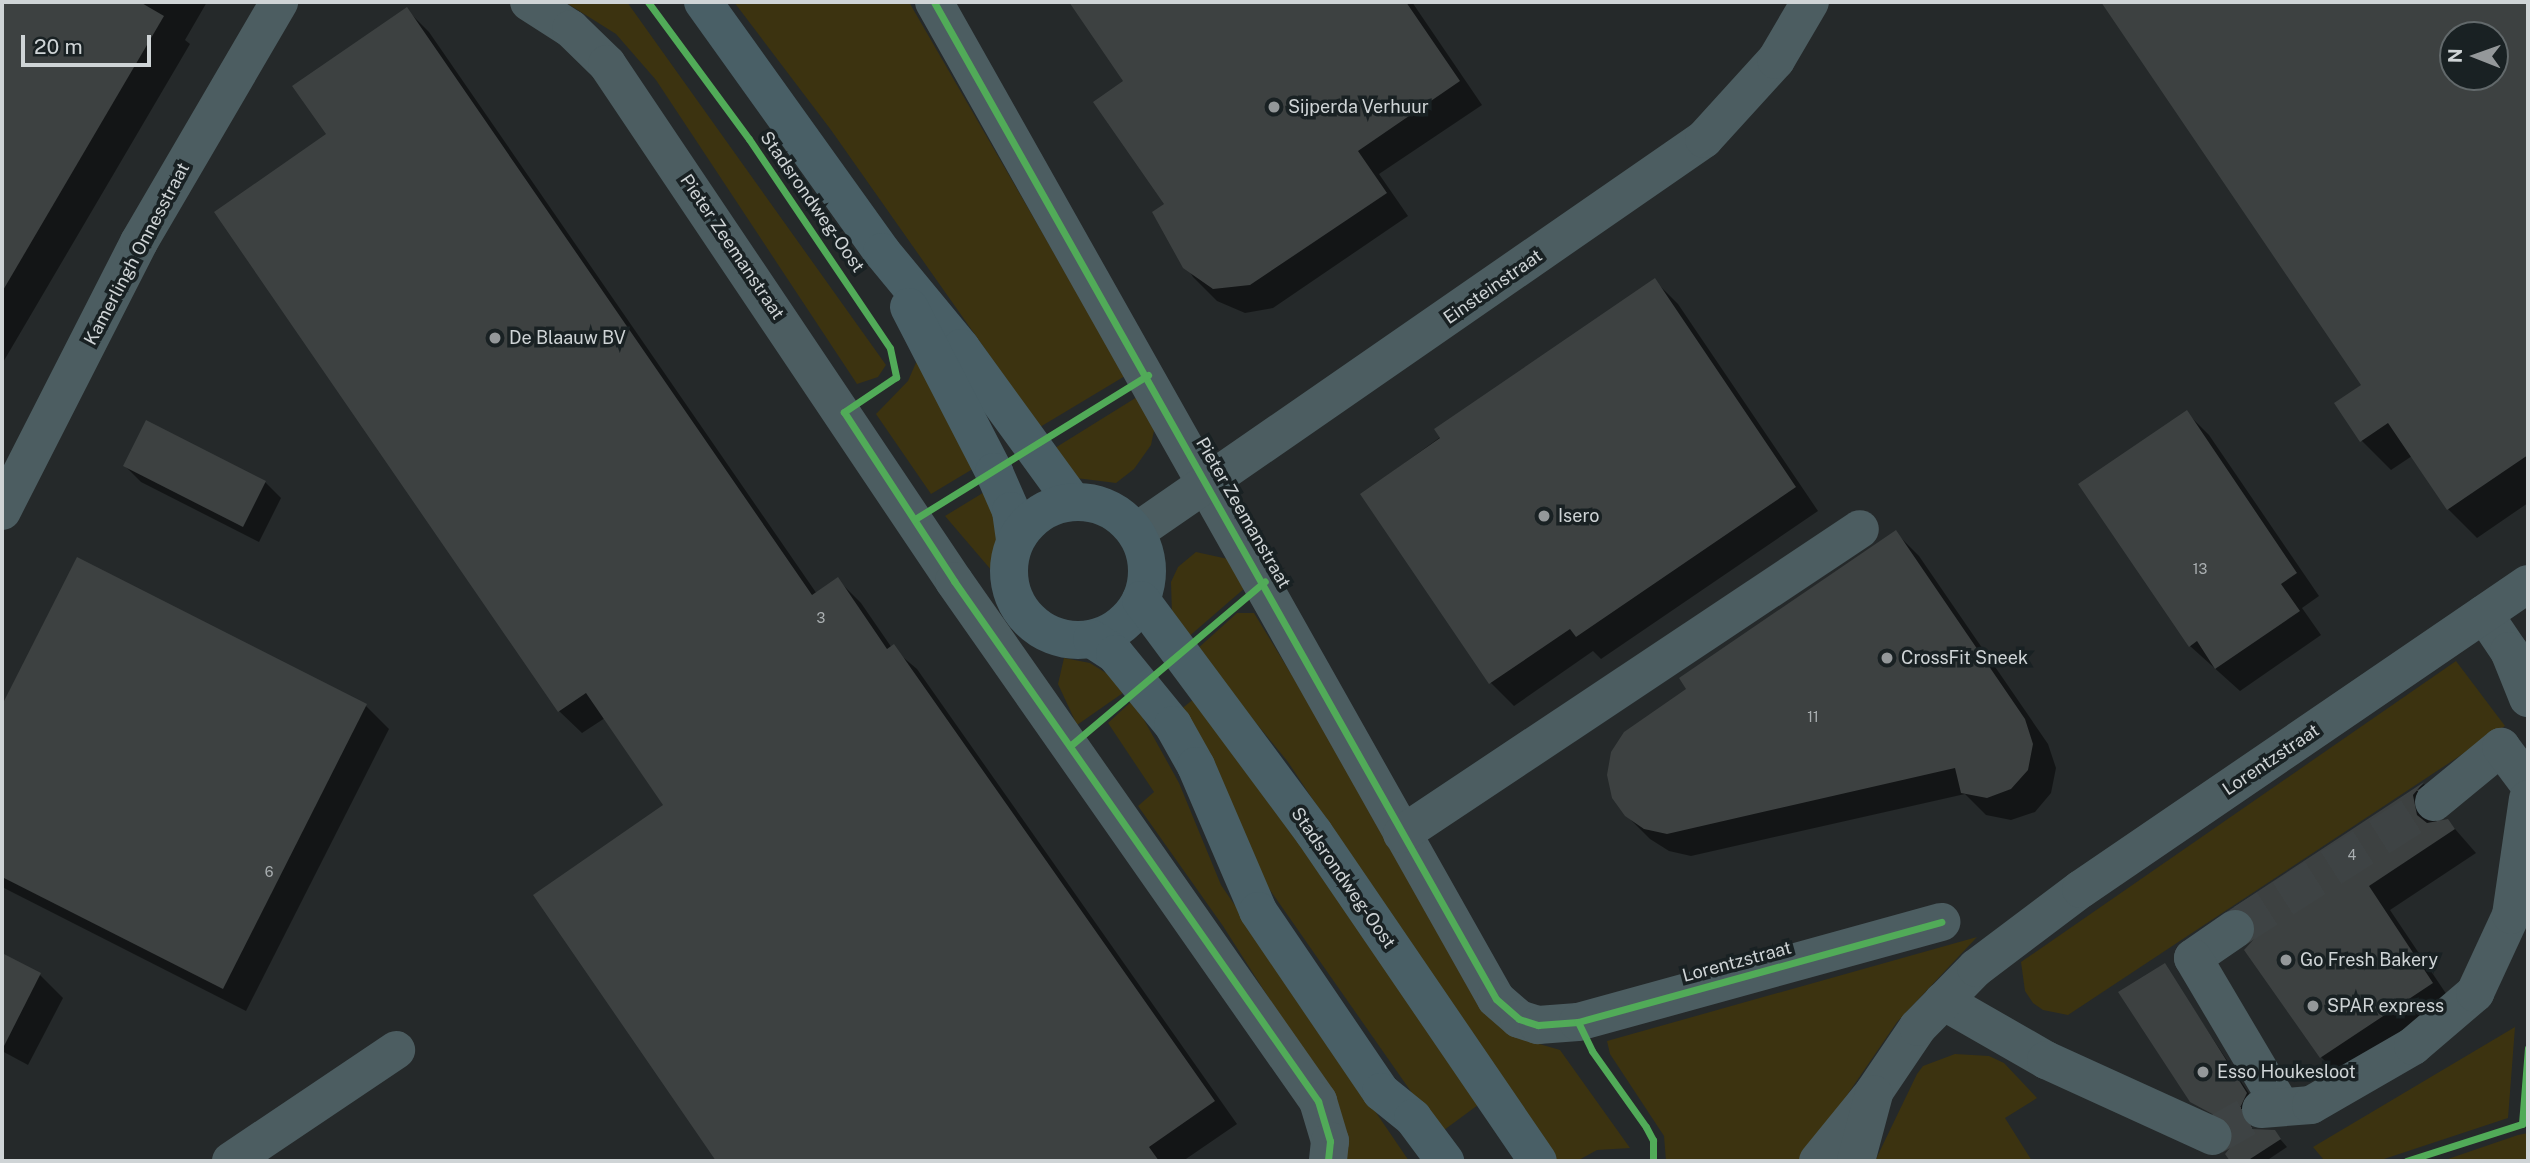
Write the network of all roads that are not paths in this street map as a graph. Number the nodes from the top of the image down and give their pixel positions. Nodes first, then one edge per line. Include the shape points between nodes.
1 (279, 2) edge
2 (529, 2) edge
3 (703, 2) edge
4 (934, 2) edge
5 (1810, 2) edge
6 (882, 252) junction
7 (1206, 484) junction
8 (1072, 501) junction
9 (2, 511) edge
10 (1860, 529) dead end
11 (1136, 532) junction
12 (1015, 541) junction
13 (2528, 584) edge
14 (1142, 600) junction
15 (2484, 614) junction
16 (1092, 639) junction
17 (2528, 698) edge
18 (2528, 783) edge
19 (2528, 799) edge
20 (2434, 802) tunnel mouth
21 (1402, 834) junction
22 (1942, 922) dead end
23 (2235, 929) tunnel mouth
24 (1943, 1001) junction
25 (1538, 1025) joint
26 (396, 1050) dead end
27 (1381, 1092) junction
28 (1874, 1092) junction
29 (2213, 1136) dead end
30 (231, 1161) edge
31 (1328, 1161) edge
32 (1415, 1161) edge
33 (1445, 1161) edge
34 (1538, 1161) edge
35 (1818, 1161) edge
36 (1856, 1161) edge

1 - 9 street, Kamerlingh Onnesstraat via 139,242
2 - 31 street, Pieter Zeemanstraat via 571,29 607,64 954,581 1318,1101 1329,1141
3 - 6 main road, Stadsrondweg-Oost
4 - 7 street, Pieter Zeemanstraat
5 - 7 street, Einsteinstraat via 1776,60 1704,139
6 - 8 main road, Stadsrondweg-Oost via 961,348
6 - 12 main road, Stadsrondweg-Oost via 994,472 1011,511
7 - 11 street, Einsteinstraat
7 - 21 street, Pieter Zeemanstraat via 1265,581
8 - 11 main road via 1105,506
8 - 12 main road via 1034,517
10 - 21 street
11 - 14 main road via 1148,567
12 - 16 main road via 1009,580 1023,614 1053,635
13 - 15 street, Lorentzstraat
14 - 16 main road via 1127,620
14 - 34 main road, Stadsrondweg-Oost via 1314,833
15 - 17 street via 2510,651
15 - 24 street, Lorentzstraat via 2081,889 1976,968
16 - 27 main road via 1115,654 1172,726 1196,766 1258,912
18 - 20 street via 2501,747
19 - 23 street via 2511,915 2475,993 2413,1046 2311,1105 2270,1107 2193,958
21 - 25 street, Pieter Zeemanstraat via 1496,999 1519,1019
22 - 25 street, Lorentzstraat via 1578,1022
24 - 28 street, Lorentzstraat via 1917,1027
24 - 29 street via 2046,1060
26 - 30 street
27 - 32 main road via 1390,1122
27 - 33 main road via 1413,1118
28 - 35 street, Lorentzstraat
28 - 36 street, Lorentzstraat

